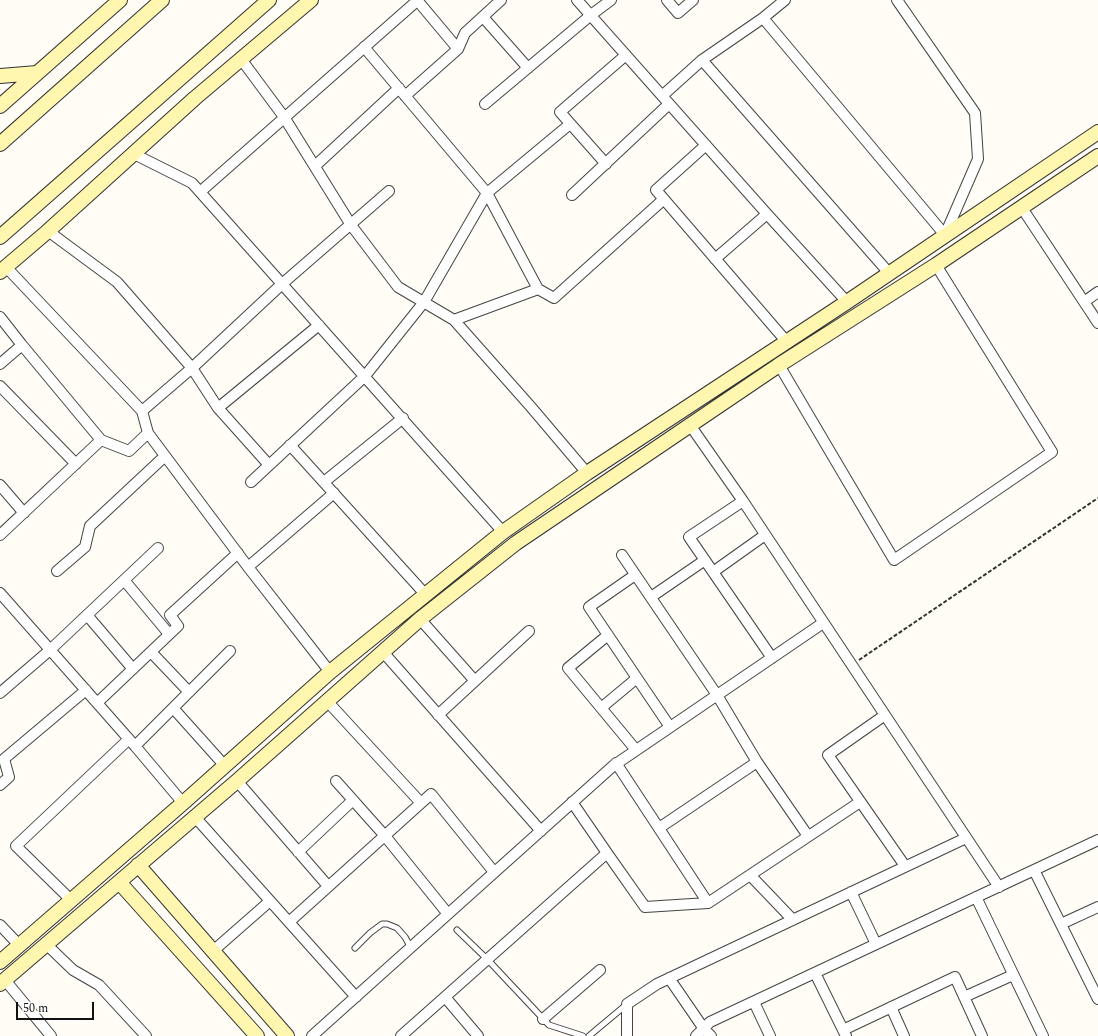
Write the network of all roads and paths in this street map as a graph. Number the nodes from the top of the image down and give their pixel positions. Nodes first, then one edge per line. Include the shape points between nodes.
1 (120, 0) edge
2 (162, 0) edge
3 (269, 0) edge
4 (311, 0) edge
5 (417, 0) edge
6 (501, 0) edge
7 (577, 0) edge
8 (611, 0) edge
9 (666, 0) edge
10 (694, 0) edge
11 (785, 0) edge
12 (897, 0) edge
13 (590, 15) junction
14 (483, 17) junction
15 (763, 18) junction
16 (364, 47) junction
17 (458, 50) junction
18 (626, 55) junction
19 (241, 59) junction
20 (702, 60) junction
21 (528, 68) junction
22 (37, 73) junction
23 (0, 76) edge
24 (402, 92) junction
25 (662, 96) junction
26 (485, 104) dead end
27 (669, 104) junction
28 (0, 106) edge
29 (284, 117) junction
30 (570, 124) junction
31 (1098, 132) edge
32 (0, 144) edge
33 (706, 145) junction
34 (134, 154) junction
35 (1098, 156) edge
36 (606, 164) junction
37 (315, 166) junction
38 (390, 191) dead end
39 (200, 192) junction
40 (487, 193) junction
41 (572, 194) dead end
42 (664, 199) junction
43 (1022, 208) junction
44 (767, 214) junction
45 (351, 225) junction
46 (48, 231) junction
47 (945, 235) junction
48 (0, 237) edge
49 (715, 259) junction
50 (936, 265) junction
51 (3, 269) edge
52 (889, 273) junction
53 (282, 284) junction
54 (538, 289) junction
55 (1098, 292) edge
56 (424, 302) junction
57 (847, 302) junction
58 (1084, 302) junction
59 (0, 317) edge
60 (454, 320) junction
61 (1098, 323) edge
62 (319, 325) junction
63 (786, 341) junction
64 (22, 345) junction
65 (0, 364) edge
66 (779, 365) junction
67 (192, 368) junction
68 (365, 376) junction
69 (0, 386) edge
70 (218, 408) junction
71 (142, 411) junction
72 (403, 418) junction
73 (690, 426) junction
74 (148, 433) junction
75 (101, 440) junction
76 (290, 445) junction
77 (165, 456) junction
78 (76, 464) junction
79 (269, 465) junction
80 (587, 473) junction
81 (251, 482) dead end
82 (324, 482) junction
83 (0, 485) edge
84 (334, 493) junction
85 (1098, 498) edge
86 (743, 501) junction
87 (24, 513) junction
88 (503, 532) junction
89 (0, 535) edge
90 (765, 535) junction
91 (158, 548) dead end
92 (238, 554) junction
93 (622, 555) dead end
94 (705, 560) junction
95 (248, 567) junction
96 (57, 571) dead end
97 (713, 572) junction
98 (636, 575) junction
99 (124, 580) junction
100 (425, 594) junction
101 (651, 597) junction
102 (2, 599) edge
103 (87, 615) junction
104 (420, 619) junction
105 (823, 623) junction
106 (529, 631) dead end
107 (169, 634) junction
108 (608, 635) junction
109 (50, 650) junction
110 (230, 651) dead end
111 (151, 652) junction
112 (383, 652) junction
113 (772, 658) junction
114 (852, 666) junction
115 (133, 669) junction
116 (330, 672) junction
117 (637, 678) junction
118 (475, 681) junction
119 (86, 690) junction
120 (189, 692) junction
121 (0, 693) edge
122 (717, 695) junction
123 (327, 700) junction
124 (97, 703) junction
125 (173, 708) junction
126 (601, 708) junction
127 (438, 715) junction
128 (884, 715) junction
129 (670, 727) junction
130 (132, 742) junction
131 (636, 750) junction
132 (757, 762) junction
133 (616, 763) junction
134 (225, 766) junction
135 (237, 781) junction
136 (336, 781) dead end
137 (0, 785) edge
138 (353, 800) junction
139 (572, 802) junction
140 (860, 802) junction
141 (183, 803) junction
142 (421, 803) junction
143 (194, 817) junction
144 (659, 828) junction
145 (541, 831) junction
146 (385, 836) junction
147 (808, 836) junction
148 (966, 838) junction
149 (1098, 840) edge
150 (298, 852) junction
151 (607, 853) junction
152 (138, 865) junction
153 (905, 866) junction
154 (1034, 870) junction
155 (494, 872) junction
156 (750, 875) junction
157 (119, 882) junction
158 (328, 886) junction
159 (998, 887) junction
160 (850, 892) junction
161 (976, 898) junction
162 (72, 901) junction
163 (270, 901) junction
164 (708, 903) junction
165 (1098, 907) edge
166 (448, 914) junction
167 (792, 920) junction
168 (289, 922) junction
169 (1061, 924) junction
170 (0, 925) edge
171 (457, 930) dead end
172 (46, 944) junction
173 (876, 944) junction
174 (19, 945) junction
175 (355, 948) dead end
176 (410, 948) junction
177 (213, 951) junction
178 (487, 960) junction
179 (0, 962) edge
180 (600, 970) dead end
181 (815, 973) junction
182 (1014, 975) junction
183 (669, 978) junction
184 (3, 982) edge
185 (356, 997) junction
186 (445, 997) junction
187 (964, 997) junction
188 (1098, 999) edge
189 (754, 1002) junction
190 (627, 1004) junction
191 (891, 1007) junction
192 (543, 1019) junction
193 (704, 1029) junction
194 (844, 1033) edge
195 (52, 1036) edge
196 (146, 1036) edge
197 (257, 1036) edge
198 (287, 1036) edge
199 (312, 1036) edge
200 (401, 1036) edge
201 (478, 1036) edge
202 (583, 1036) edge
203 (589, 1036) edge
204 (627, 1036) edge
205 (696, 1036) edge
206 (711, 1036) edge
207 (770, 1036) edge
208 (904, 1036) edge
209 (982, 1036) edge
210 (1043, 1036) edge

1 - 22 street
2 - 32 street
3 - 48 street
4 - 19 street
5 - 16 street
5 - 17 street
6 - 14 street
7 - 13 street
8 - 13 street
9 - 10 street via 678,13
11 - 15 street
12 - 47 street via 975,112 978,158
13 - 18 street
13 - 21 street
14 - 17 street via 465,33
14 - 21 street
15 - 20 street
15 - 47 street
16 - 24 street
16 - 29 street
17 - 24 street
18 - 25 street
18 - 30 street via 560,112
19 - 29 street
19 - 34 street
20 - 25 street
20 - 52 street
21 - 26 street
22 - 23 street
22 - 28 street
24 - 37 street
24 - 40 street
25 - 27 street
27 - 33 street
27 - 36 street
29 - 37 street
29 - 39 street
30 - 36 street
30 - 40 street
31 - 47 street
33 - 42 street via 656,190
33 - 44 street
34 - 39 street via 192,183
34 - 46 street
35 - 43 street
36 - 41 street
37 - 45 street
38 - 45 street
39 - 53 street
40 - 54 street
40 - 56 street
42 - 49 street
42 - 54 street via 554,298
43 - 50 street
43 - 58 street
44 - 49 street
44 - 57 street
45 - 53 street
45 - 56 street via 398,287
46 - 51 street
46 - 67 street via 117,282
47 - 52 street
49 - 63 street
50 - 66 street
50 - 66 street via 1052,452 894,560
51 - 71 street
52 - 57 street
53 - 62 street
53 - 67 street
54 - 60 street
55 - 58 street
56 - 60 street
56 - 68 street
57 - 63 street
58 - 61 street
59 - 64 street
60 - 80 street via 532,406
62 - 68 street
62 - 70 street
63 - 80 street
64 - 65 street
64 - 75 street
66 - 73 street
67 - 70 street
67 - 71 street
68 - 72 street
68 - 76 street
69 - 78 street
70 - 79 street
71 - 74 street
72 - 82 street
72 - 88 street
73 - 86 street
73 - 104 street via 516,543
74 - 75 street via 129,451
74 - 77 street
75 - 78 street
76 - 79 street
76 - 82 street
77 - 92 street
77 - 96 street via 90,526 85,547
78 - 87 street
79 - 81 street
80 - 88 street
82 - 84 street
83 - 87 street
84 - 95 street
84 - 100 street
85 - 114 path
86 - 90 street
86 - 94 street via 689,537
87 - 89 street
88 - 100 street
90 - 97 street
90 - 105 street
91 - 99 street
92 - 95 street
92 - 107 street via 170,616 178,626
93 - 98 street
94 - 97 street
94 - 101 street
95 - 116 street
97 - 113 street
98 - 101 street
98 - 108 street via 589,607
99 - 103 street
99 - 107 street
100 - 116 street
101 - 122 street
102 - 109 street
103 - 109 street
103 - 115 street
104 - 112 street
104 - 118 street
105 - 113 street
105 - 114 street
106 - 118 street
107 - 111 street
108 - 117 street
108 - 126 street via 568,668
109 - 119 street
109 - 121 street
110 - 120 street
111 - 115 street
111 - 120 street
112 - 123 street
112 - 127 street
113 - 122 street
114 - 128 street
115 - 124 street
116 - 134 street
117 - 126 street
117 - 129 street
118 - 127 street
119 - 124 street
119 - 137 street via 4,759 9,777
120 - 125 street
122 - 129 street
122 - 132 street
123 - 135 street
123 - 142 street
124 - 130 street
125 - 130 street
125 - 134 street
126 - 131 street
127 - 145 street
128 - 140 street via 828,755
128 - 148 street
129 - 131 street
130 - 141 street
130 - 162 street via 16,846
131 - 133 street
132 - 144 street
132 - 147 street
133 - 139 street
133 - 144 street
134 - 141 street
135 - 143 street
135 - 150 street
136 - 138 street
138 - 146 street
138 - 150 street
139 - 145 street
139 - 151 street
140 - 147 street
140 - 153 street
141 - 162 street
142 - 146 street
142 - 155 street via 431,794
143 - 152 street
143 - 163 street
144 - 164 street
145 - 155 street
146 - 158 street
146 - 166 street
147 - 156 street
148 - 153 street
148 - 159 street
149 - 154 street
150 - 158 street
151 - 164 street via 645,906
151 - 178 street
152 - 157 street
152 - 177 street
153 - 160 street
154 - 159 street
154 - 169 street
155 - 166 street
156 - 164 street
156 - 167 street
157 - 172 street
157 - 197 street
158 - 168 street
159 - 161 street
160 - 167 street
160 - 173 street
161 - 173 street
161 - 182 street
162 - 174 street
163 - 168 street
163 - 177 street
165 - 169 street
166 - 176 street
167 - 183 street
168 - 185 street
169 - 188 street
170 - 174 street
171 - 178 lane
172 - 184 street
172 - 196 street via 73,970 99,986
173 - 181 street
174 - 179 street
175 - 176 lane via 382,924 387,924 397,928
176 - 185 street
177 - 198 street
178 - 186 street
178 - 192 lane
180 - 192 street
181 - 189 street
181 - 194 street
182 - 187 street
182 - 210 street
183 - 190 street
183 - 193 street
184 - 195 street
185 - 199 street
186 - 200 street
186 - 201 street
187 - 191 street via 955,977
187 - 209 street
189 - 193 street via 710,1022
189 - 207 street
190 - 203 lane
190 - 204 street
191 - 194 street
191 - 208 street
192 - 202 lane via 549,1025
193 - 205 street
193 - 206 street

